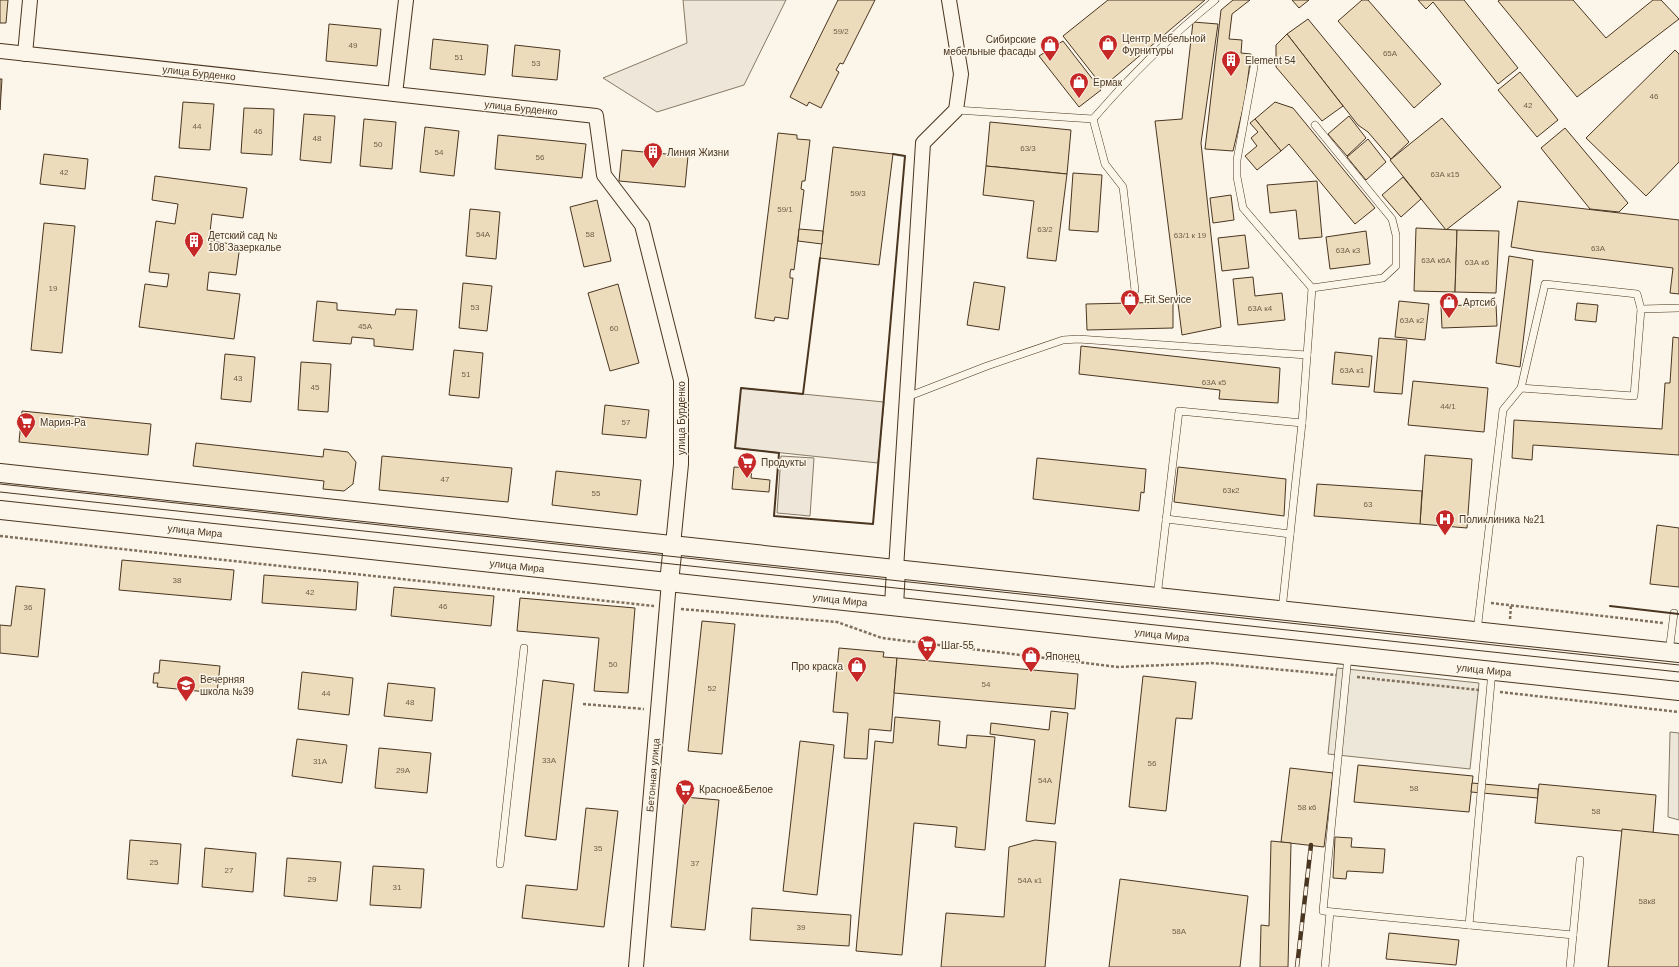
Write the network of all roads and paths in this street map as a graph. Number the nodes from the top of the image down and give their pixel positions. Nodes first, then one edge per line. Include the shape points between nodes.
1 (30, 0) edge
2 (406, 0) edge
3 (949, 0) edge
4 (1215, 0) edge
5 (0, 51) edge
6 (24, 54) junction
7 (1254, 67) dead end
8 (395, 94) junction
9 (956, 110) junction
10 (1093, 119) junction
11 (1315, 125) dead end
12 (1312, 288) junction
13 (1135, 290) dead end
14 (1679, 308) edge
15 (1641, 309) junction
16 (1307, 355) junction
17 (1521, 388) junction
18 (907, 397) junction
19 (1302, 423) junction
20 (0, 473) edge
21 (0, 510) edge
22 (1166, 519) junction
23 (1290, 534) junction
24 (0, 536) edge
25 (673, 545) junction
26 (896, 569) junction
27 (669, 582) junction
28 (1157, 597) junction
29 (1480, 602) junction
30 (894, 606) junction
31 (667, 608) junction
32 (1282, 610) junction
33 (1674, 613) dead end
34 (1672, 624) junction
35 (1477, 631) junction
36 (524, 648) dead end
37 (1674, 652) edge
38 (1348, 656) junction
39 (1492, 671) junction
40 (1346, 676) junction
41 (1490, 691) junction
42 (1679, 691) edge
43 (583, 704) dead end
44 (658, 710) junction
45 (1679, 712) edge
46 (1580, 860) dead end
47 (500, 864) dead end
48 (1330, 912) junction
49 (1470, 925) junction
50 (1573, 935) junction
51 (636, 967) edge
52 (1325, 967) edge
53 (1570, 967) edge

1 - 6 street
2 - 8 street
3 - 9 street via 961,74
4 - 10 lane via 1186,23 1118,90
5 - 6 street, улица Бурденко
6 - 8 street, улица Бурденко
7 - 12 lane via 1237,160 1237,177 1243,208
8 - 25 street, улица Бурденко via 596,116 604,175 642,225 681,380 681,464
9 - 10 lane
9 - 18 street via 923,143
10 - 13 lane via 1104,164 1123,187
11 - 12 lane via 1392,219 1396,235 1396,266 1382,278
12 - 16 lane
14 - 15 lane
15 - 17 lane via 1634,396
15 - 17 lane via 1637,294 1545,284
16 - 18 lane via 1078,338 1063,340
16 - 19 lane
17 - 29 lane via 1503,410
18 - 26 street
19 - 22 lane via 1179,411
19 - 23 lane
20 - 25 street
21 - 27 street, улица Мира
22 - 23 lane
22 - 28 lane
23 - 32 lane
24 - 31 path
25 - 26 street
25 - 27 street
26 - 28 street
26 - 30 street
27 - 30 street, улица Мира
27 - 31 street, Бетонная улица
28 - 32 street
29 - 34 path
29 - 35 lane
30 - 38 street, улица Мира
31 - 40 path via 837,622 882,638 1118,667 1212,663
31 - 44 street, Бетонная улица
32 - 35 street
33 - 34 lane
34 - 37 lane
35 - 37 street
36 - 47 lane
38 - 39 street, улица Мира
38 - 40 lane
39 - 41 lane
39 - 42 street, улица Мира
40 - 41 path
40 - 48 lane via 1323,911
41 - 45 path
41 - 49 lane
43 - 44 path
44 - 51 street, Бетонная улица
46 - 50 lane
48 - 49 lane
48 - 52 lane
49 - 50 lane
50 - 53 lane

